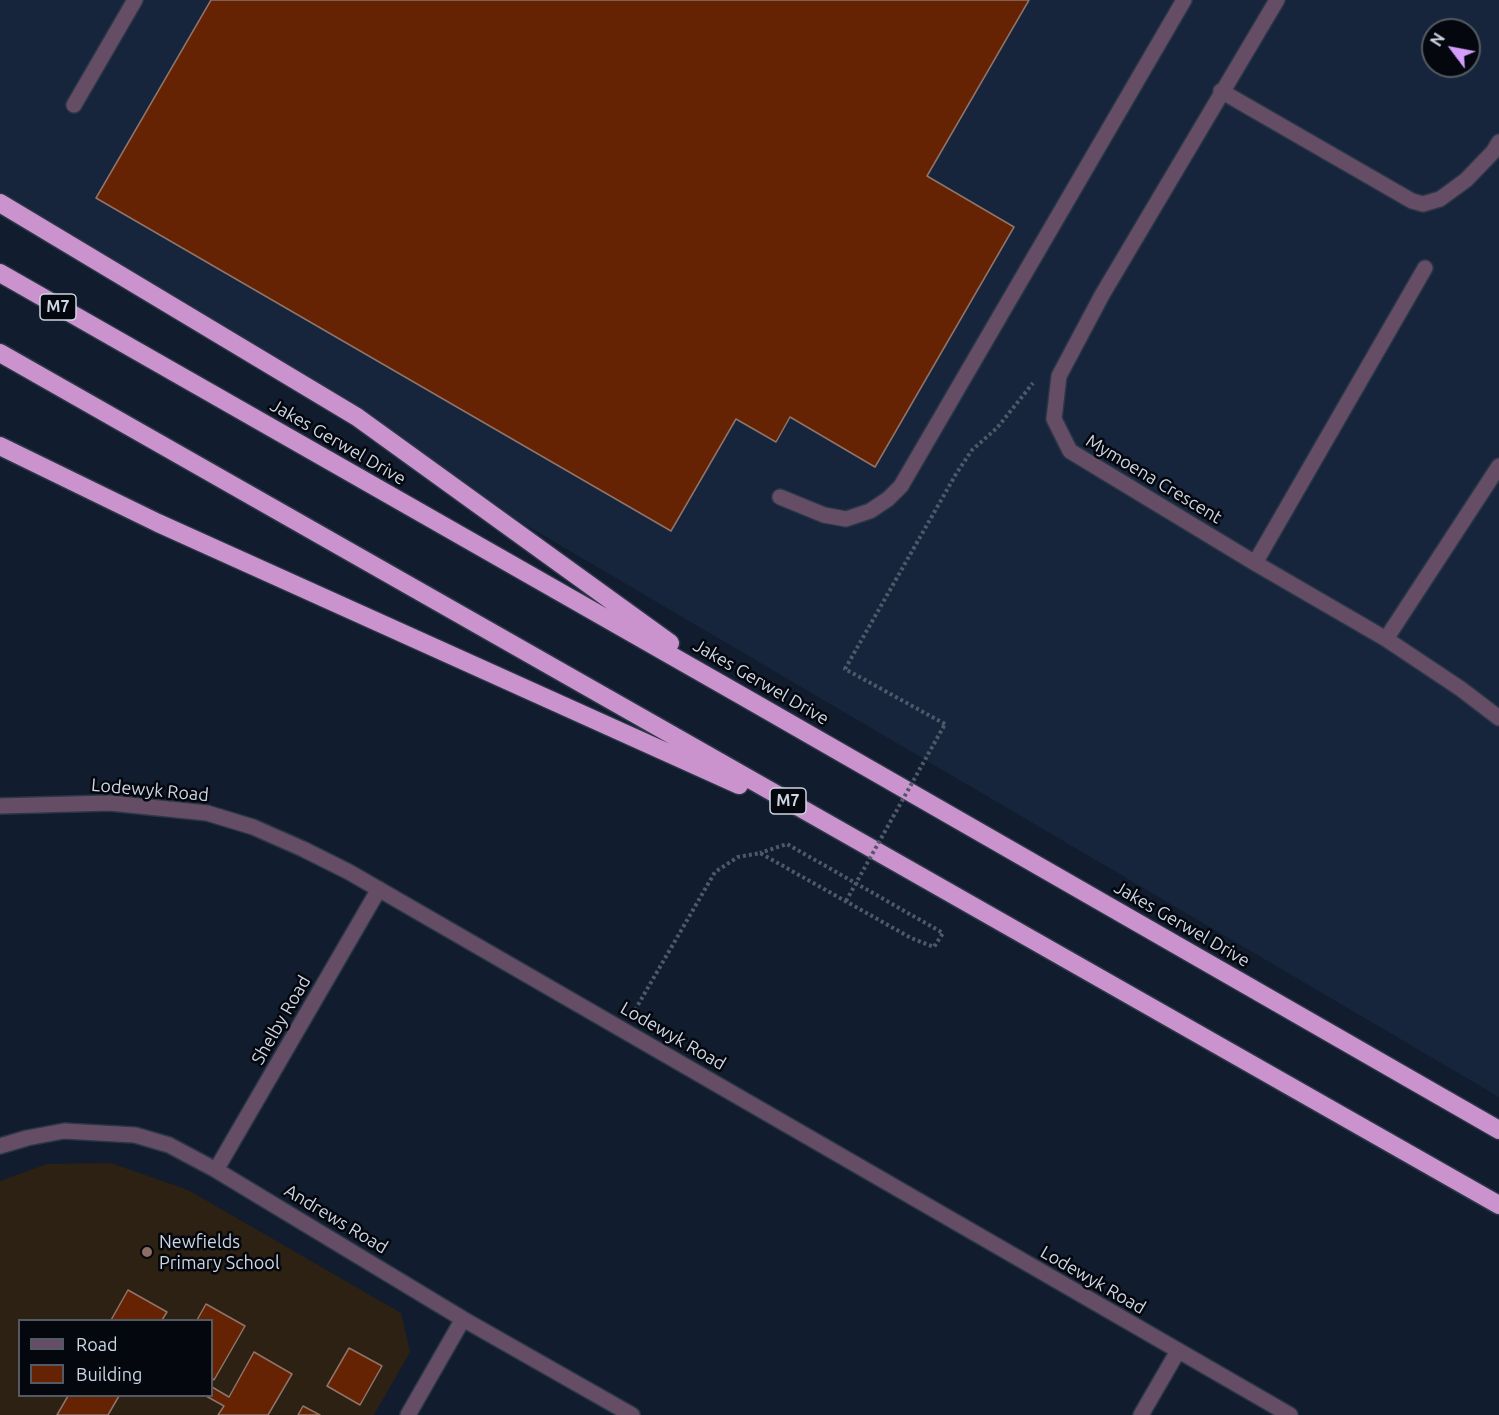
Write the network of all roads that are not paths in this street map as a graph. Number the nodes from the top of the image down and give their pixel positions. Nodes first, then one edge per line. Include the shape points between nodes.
1 (135, 0) edge
2 (1184, 0) edge
3 (1277, 0) edge
4 (1221, 91) junction
5 (74, 105) dead end
6 (1499, 142) edge
7 (0, 203) edge
8 (1425, 268) dead end
9 (0, 273) edge
10 (0, 353) edge
11 (0, 446) edge
12 (1499, 466) edge
13 (780, 496) dead end
14 (1255, 564) junction
15 (1386, 639) junction
16 (744, 697) junction
17 (1499, 718) edge
18 (0, 806) edge
19 (847, 834) junction
20 (379, 890) junction
21 (1499, 1130) edge
22 (0, 1146) edge
23 (216, 1170) junction
24 (1499, 1205) edge
25 (463, 1319) junction
26 (1178, 1351) junction
27 (408, 1415) edge
28 (632, 1415) edge
29 (1141, 1415) edge
30 (1290, 1415) edge

1 - 5 street
2 - 13 street via 901,486 870,511 846,519 824,515
3 - 4 street, Mymoena Crescent
4 - 6 street via 1423,204 1440,199 1466,180
4 - 14 street, Mymoena Crescent via 1059,376 1054,419 1070,451
7 - 16 highway via 357,417
8 - 14 street
9 - 16 highway, Jakes Gerwel Drive / M7
10 - 19 highway, M7
11 - 19 highway via 159,524
12 - 15 street
14 - 15 street, Mymoena Crescent
15 - 17 street, Mymoena Crescent
16 - 21 highway, Jakes Gerwel Drive / M7
18 - 20 street, Lodewyk Road via 110,803 207,813 254,827
19 - 24 highway, M7
20 - 23 street, Shelby Road
20 - 26 street, Lodewyk Road
22 - 23 street, Andrews Road via 64,1131 135,1135 169,1145
23 - 25 street, Andrews Road
25 - 27 street
25 - 28 street, Andrews Road
26 - 29 street
26 - 30 street, Lodewyk Road

